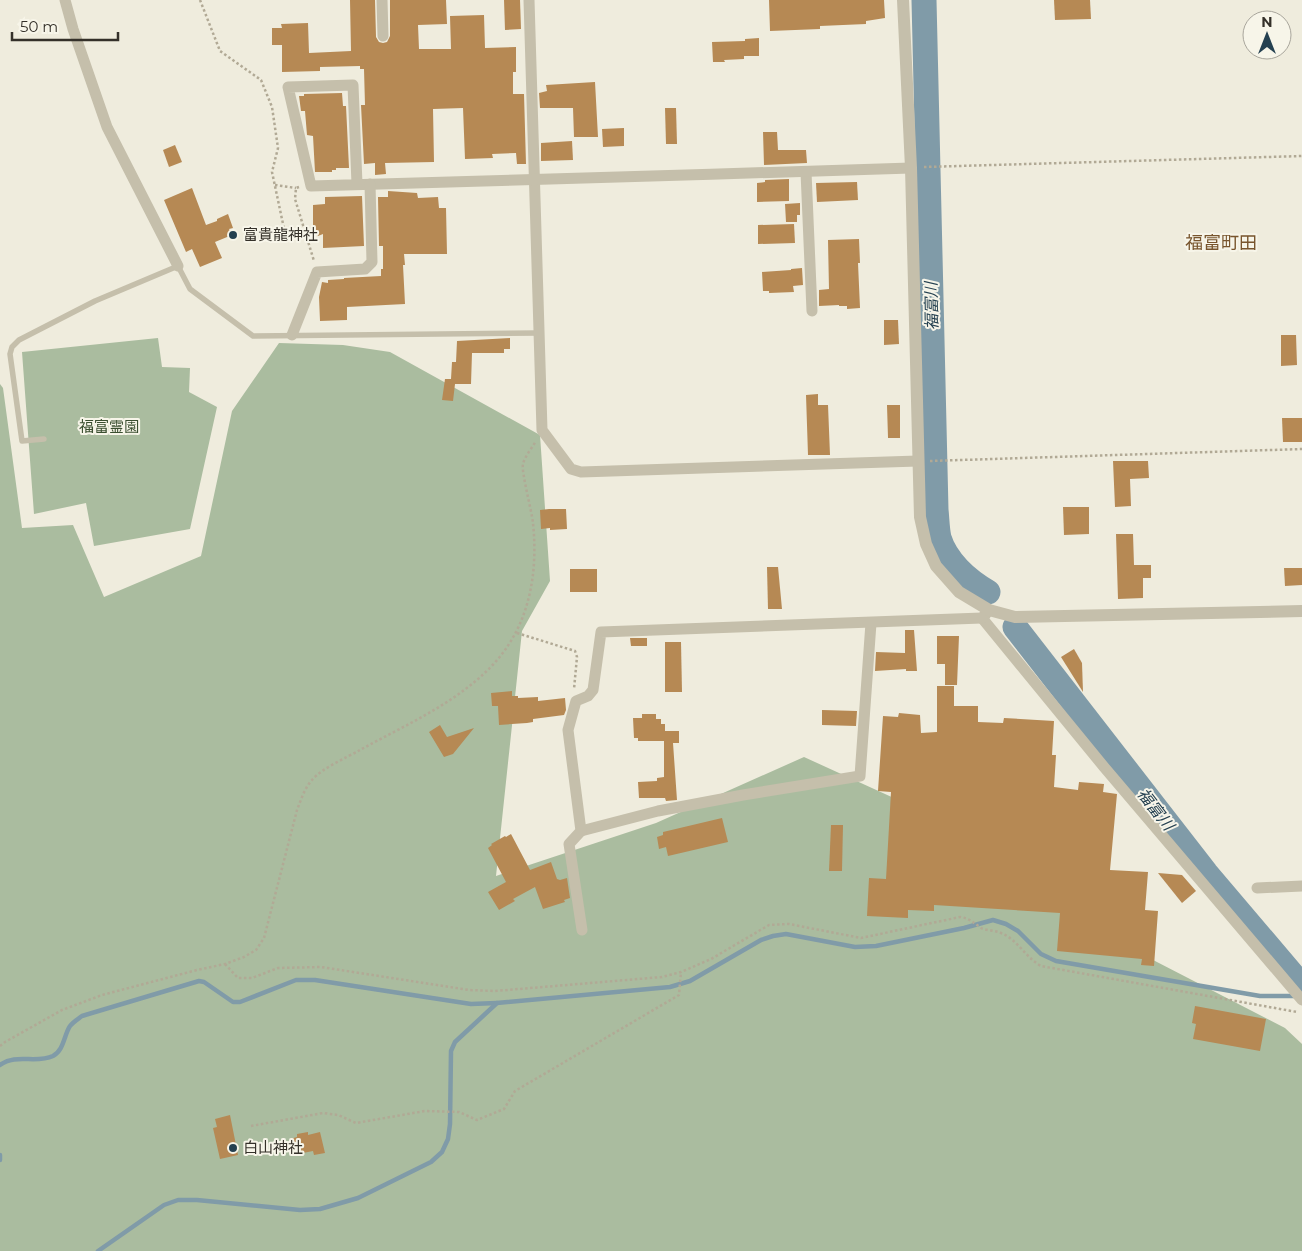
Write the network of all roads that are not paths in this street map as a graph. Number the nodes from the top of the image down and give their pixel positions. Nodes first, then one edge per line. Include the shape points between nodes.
1 (65, 0) edge
2 (382, 0) edge
3 (529, 0) edge
4 (904, 0) edge
5 (383, 36) dead end
6 (915, 168) junction
7 (806, 172) junction
8 (535, 180) junction
9 (357, 184) junction
10 (370, 184) junction
11 (178, 266) junction
12 (812, 311) dead end
13 (539, 333) junction
14 (292, 335) junction
15 (44, 439) dead end
16 (924, 461) junction
17 (1302, 611) edge
18 (985, 614) junction
19 (871, 623) junction
20 (580, 831) junction
21 (1302, 886) edge
22 (1257, 888) dead end
23 (582, 930) dead end
24 (1302, 1000) edge

1 - 11 street via 107,127
2 - 5 street
3 - 8 street
4 - 6 street
6 - 7 street
6 - 16 street
7 - 8 street
7 - 12 street
8 - 10 street
8 - 13 street
9 - 9 street via 353,85 288,87 311,186
9 - 10 street
10 - 14 street via 372,262 365,269 317,272
11 - 14 lane via 190,289 253,336
11 - 15 lane via 95,301 19,340 12,347 10,354 22,442
13 - 14 lane
13 - 16 street via 542,430 571,469 581,472
16 - 18 street via 920,518 930,552 936,566 959,592
17 - 18 street via 1015,617
18 - 19 street
18 - 24 street via 1104,767
19 - 20 street via 860,776 658,811
19 - 20 street via 601,632 593,690 576,701 568,730
20 - 23 street via 569,844
21 - 22 street

